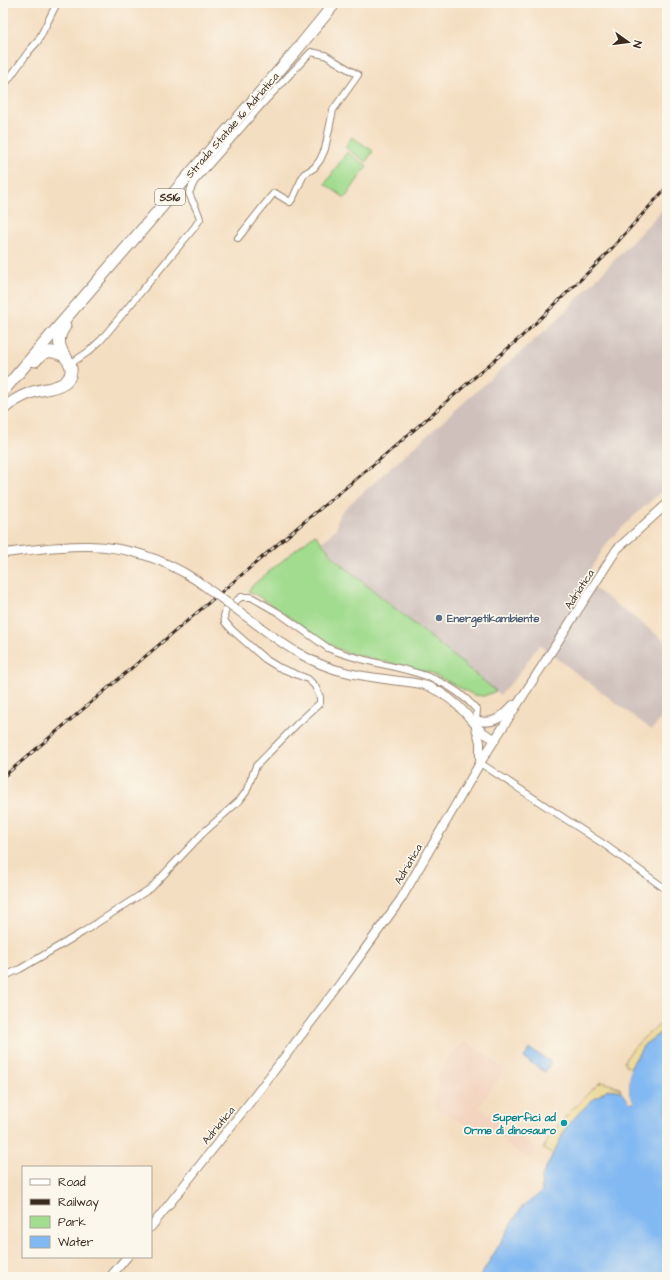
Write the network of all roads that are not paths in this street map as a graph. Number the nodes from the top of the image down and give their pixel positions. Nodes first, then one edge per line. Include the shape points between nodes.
1 (57, 3) edge
2 (328, 3) edge
3 (335, 3) edge
4 (3, 87) edge
5 (238, 238) dead end
6 (90, 290) junction
7 (68, 361) junction
8 (3, 382) edge
9 (3, 392) edge
10 (3, 409) edge
11 (667, 504) edge
12 (3, 553) edge
13 (531, 684) junction
14 (470, 702) junction
15 (466, 714) junction
16 (476, 722) junction
17 (496, 739) junction
18 (480, 763) junction
19 (667, 890) edge
20 (3, 977) edge
21 (152, 1226) edge
22 (125, 1258) edge
23 (110, 1277) edge

1 - 4 street via 38,41
2 - 8 highway, Strada Statale 16 Adriatica / SS16
3 - 6 highway, Strada Statale 16 Adriatica / SS16
5 - 7 street via 272,194 275,193 290,202 304,174 314,168 320,160 325,149 333,110 358,75 325,55 311,52 194,182 189,193 200,219 194,228 106,336 93,349
6 - 7 highway, SS16 via 59,335 59,345
6 - 9 highway, Strada Statale 16 Adriatica / SS16
7 - 9 highway, SS16 via 52,352 44,353
7 - 10 highway via 70,376 62,384 24,395
11 - 13 main road, Adriatica via 617,549
12 - 15 main road, bridge via 89,546 111,547 156,559 196,580 309,659 345,672 427,686 444,695
13 - 16 main road via 500,718 490,722
13 - 17 main road, Adriatica
14 - 15 street
14 - 16 street via 477,710
14 - 20 street via 440,681 428,676 332,650 279,613 251,597 241,597 226,609 225,622 265,659 308,679 315,686 320,703 256,766 246,792 240,800 203,833 151,888 83,932
15 - 16 main road
16 - 17 main road via 491,732
16 - 18 main road via 480,742
17 - 18 main road, Adriatica
18 - 19 street via 605,845
18 - 21 main road, Adriatica via 401,898 340,984
22 - 23 main road

